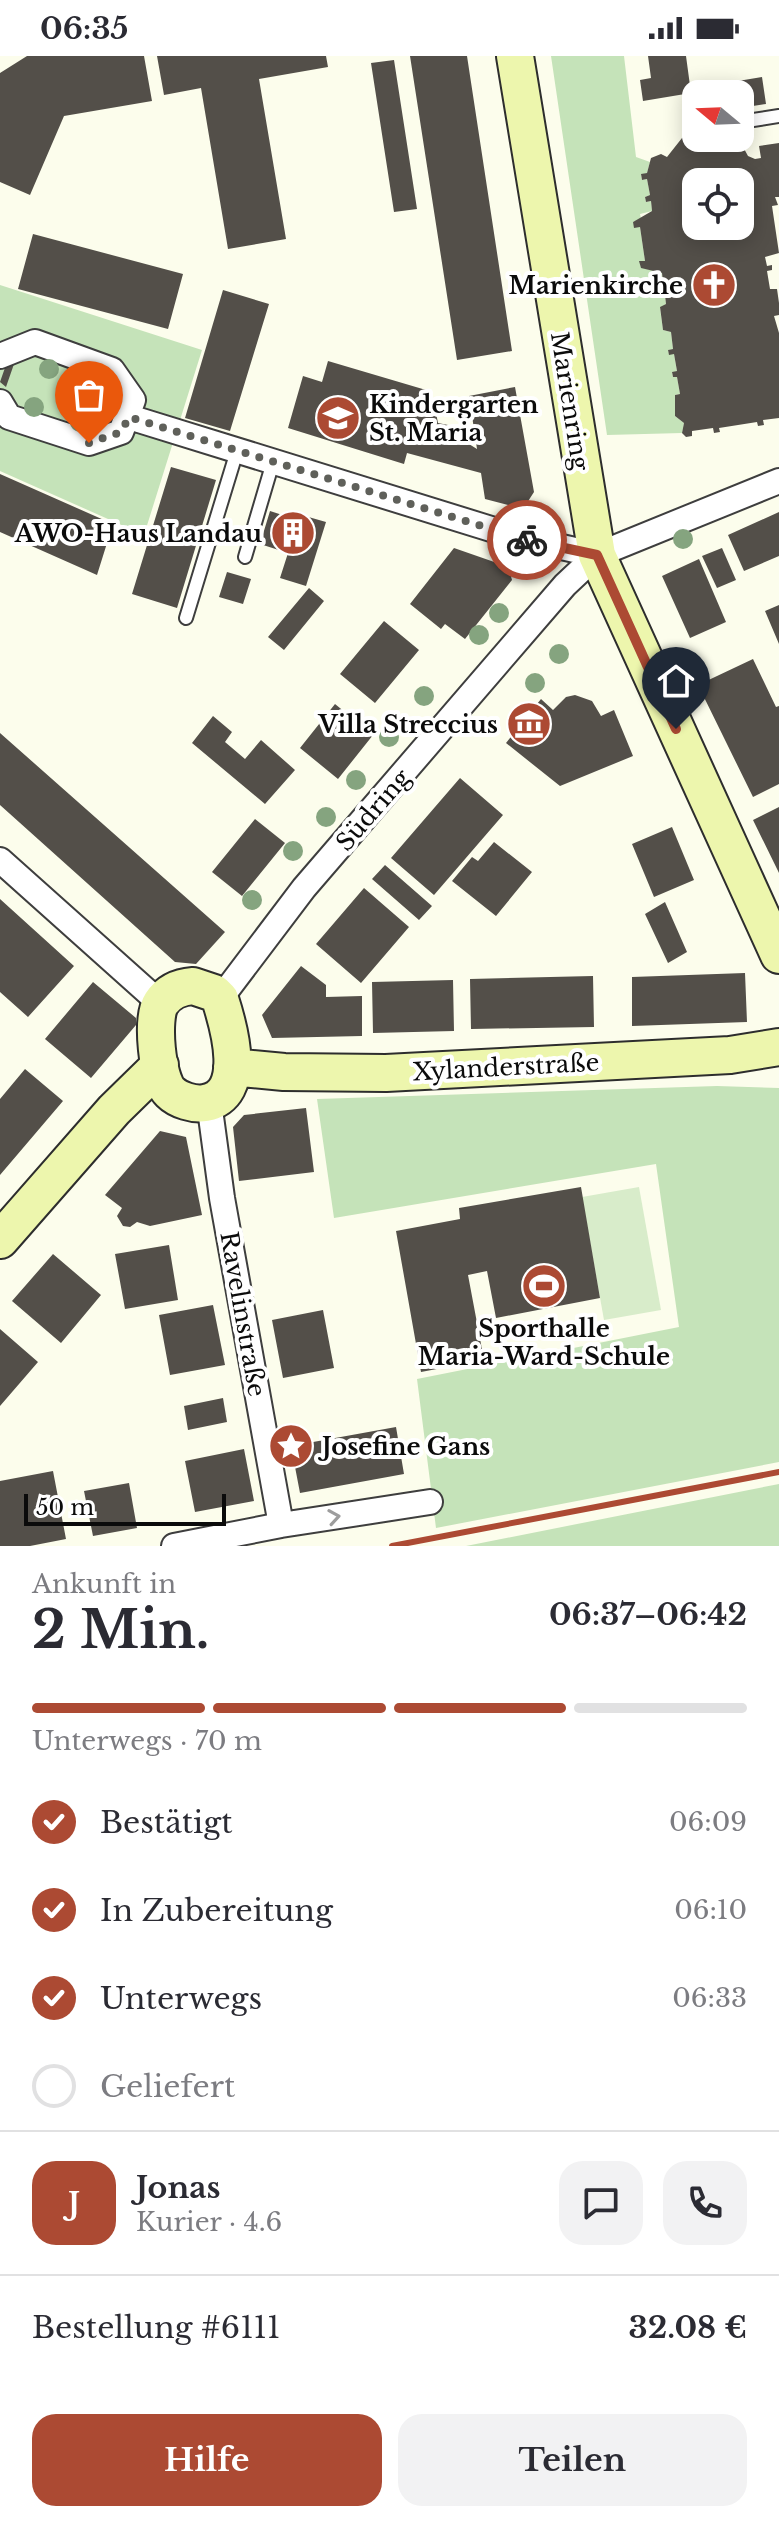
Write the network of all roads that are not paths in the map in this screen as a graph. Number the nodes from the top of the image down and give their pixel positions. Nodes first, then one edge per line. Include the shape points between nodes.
1 (515, 56) edge
2 (779, 116) edge
3 (754, 120) edge
4 (0, 356) edge
5 (0, 402) edge
6 (129, 417) junction
7 (237, 451) junction
8 (273, 462) junction
9 (779, 481) edge
10 (597, 555) junction
11 (245, 557) dead end
12 (186, 618) dead end
13 (0, 860) edge
14 (779, 955) edge
15 (220, 999) junction
16 (160, 1003) junction
17 (779, 1047) edge
18 (160, 1065) junction
19 (232, 1067) junction
20 (209, 1102) junction
21 (0, 1240) edge
22 (430, 1502) dead end
23 (281, 1525) junction
24 (174, 1546) edge

1 - 10 street, Marienring
2 - 3 lane
4 - 6 street via 35,342 112,370 133,400
5 - 6 street via 9,417 89,443 121,432
6 - 7 street
7 - 8 street
7 - 12 lane
8 - 10 street via 517,537
8 - 11 lane
9 - 10 street
10 - 14 street, Marienring
10 - 15 street, Südring via 547,603 304,888
13 - 16 street
15 - 16 street via 193,986 173,991
15 - 19 street
16 - 18 street
17 - 19 street, Xylanderstraße via 730,1055 386,1073
18 - 20 street via 169,1091 190,1102
18 - 21 street
19 - 20 street via 226,1090
20 - 23 street, Ravelinstraße
23 -> 22 street
23 - 24 street

